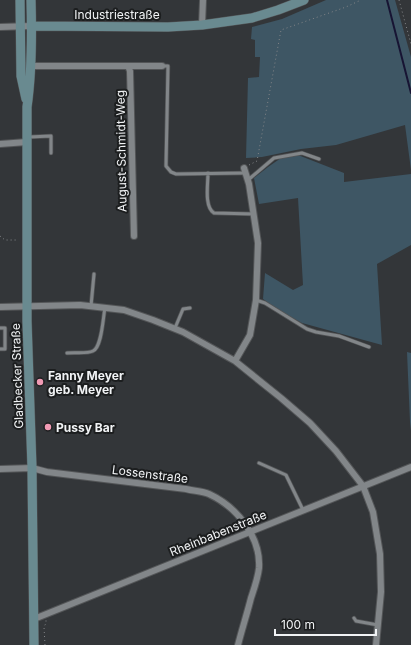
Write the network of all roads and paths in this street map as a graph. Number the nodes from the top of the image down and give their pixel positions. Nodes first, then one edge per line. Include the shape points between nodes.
1 (20, 0) edge
2 (31, 0) edge
3 (203, 0) edge
4 (304, 0) edge
5 (361, 0) edge
6 (398, 0) edge
7 (202, 25) junction
8 (31, 26) junction
9 (0, 27) edge
10 (20, 27) junction
11 (411, 44) edge
12 (31, 66) junction
13 (128, 66) junction
14 (162, 66) joint
15 (27, 106) junction
16 (27, 140) junction
17 (0, 144) edge
18 (52, 153) dead end
19 (319, 159) dead end
20 (245, 170) junction
21 (208, 173) junction
22 (248, 180) junction
23 (254, 214) junction
24 (0, 236) edge
25 (134, 236) dead end
26 (27, 240) junction
27 (94, 274) dead end
28 (256, 300) junction
29 (27, 306) junction
30 (91, 306) junction
31 (0, 307) edge
32 (105, 308) junction
33 (190, 308) dead end
34 (0, 328) edge
35 (175, 328) junction
36 (369, 347) dead end
37 (0, 349) edge
38 (68, 352) dead end
39 (235, 361) junction
40 (259, 463) dead end
41 (411, 467) edge
42 (32, 468) junction
43 (0, 469) edge
44 (363, 486) junction
45 (303, 510) junction
46 (250, 532) junction
47 (46, 615) junction
48 (354, 618) dead end
49 (34, 620) junction
50 (378, 625) junction
51 (34, 645) edge
52 (45, 645) edge
53 (238, 645) edge
54 (376, 645) edge

1 - 10 main road, Gladbecker Straße
2 - 8 main road, Gladbecker Straße
3 - 7 street
4 - 7 main road, Industriestraße via 252,18
5 - 20 path via 280,30 257,161
6 - 11 path
7 - 8 main road, Industriestraße
8 - 10 street
8 - 12 main road, Gladbecker Straße
9 - 10 street
10 - 15 main road, Gladbecker Straße via 22,76
12 - 13 street
12 - 15 main road, Gladbecker Straße
13 - 14 street
13 - 25 street, August-Schmidt-Weg
14 - 21 lane via 168,66 166,166 176,174
15 - 16 main road, Gladbecker Straße
16 - 17 street
16 - 18 lane via 51,136
16 - 26 main road, Gladbecker Straße
19 - 22 lane via 302,153 274,158
20 - 21 lane
20 - 22 street
21 - 23 lane via 208,206 211,212
22 - 23 street
23 - 28 street via 258,243
24 - 26 path via 5,240
26 - 29 main road, Gladbecker Straße
27 - 30 lane
28 - 36 lane via 307,329 339,336
28 - 39 street via 250,335
29 - 30 street
29 - 31 street
29 - 42 main road, Gladbecker Straße
30 - 32 street
32 - 35 street via 124,310
32 - 38 lane via 96,349 92,352
33 - 35 lane via 182,309
34 - 37 lane via 4,328 5,349
35 - 39 street
39 - 44 street via 310,423
40 - 45 lane via 286,475
41 - 44 street, Rheinbabenstraße
42 - 43 street, Lossenstraße
42 - 46 street, Lossenstraße via 208,494 227,505
42 - 49 main road, Gladbecker Straße
44 - 45 street, Rheinbabenstraße
44 - 50 street via 373,512 380,554 381,592
45 - 46 street, Rheinbabenstraße
46 - 47 street, Rheinbabenstraße
46 - 53 street, Lossenstraße via 259,555 259,570
47 - 49 street, Rheinbabenstraße
47 - 52 path
48 - 50 lane via 356,621
49 - 51 main road, Gladbecker Straße
50 - 54 street

